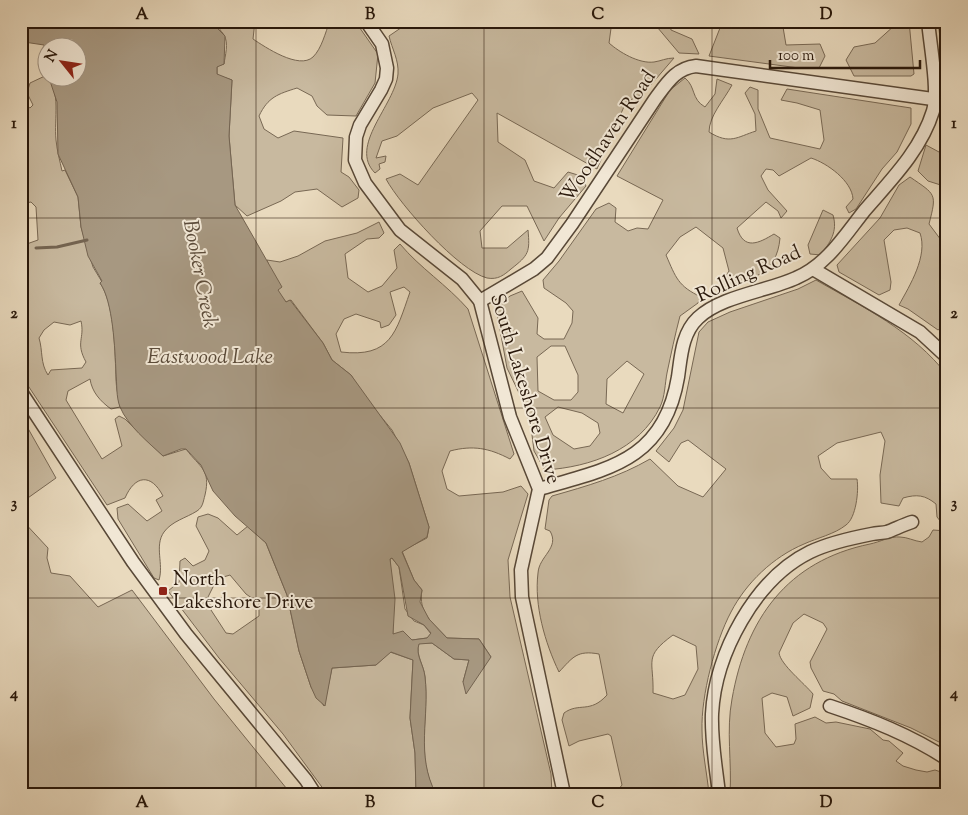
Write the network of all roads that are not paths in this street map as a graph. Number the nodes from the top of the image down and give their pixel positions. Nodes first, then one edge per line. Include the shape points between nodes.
1 (366, 21) edge
2 (928, 21) edge
3 (941, 100) edge
4 (813, 269) junction
5 (480, 301) junction
6 (947, 357) edge
7 (21, 392) edge
8 (539, 489) junction
9 (912, 522) dead end
10 (830, 706) dead end
11 (947, 759) edge
12 (315, 794) edge
13 (564, 794) edge
14 (719, 794) edge

1 - 5 street, South Lakeshore Drive via 382,44 387,68 381,90 356,136 355,160 359,172 400,230 462,280
2 - 3 street, Rolling Road
3 - 4 street, Rolling Road via 908,159 832,252
3 - 5 street, Woodhaven Road via 696,66 679,70 655,99 547,258
4 - 6 street via 914,328
4 - 8 street, Rolling Road via 710,309 699,317 686,336 671,403 651,438 621,463
5 - 8 street, South Lakeshore Drive via 510,417
7 - 12 street via 133,562 186,634
8 - 13 street, South Lakeshore Drive via 521,570 522,596
9 - 14 street via 885,532 830,543 808,553 789,565 751,606 724,658 712,712 712,747
10 - 11 street via 881,723

